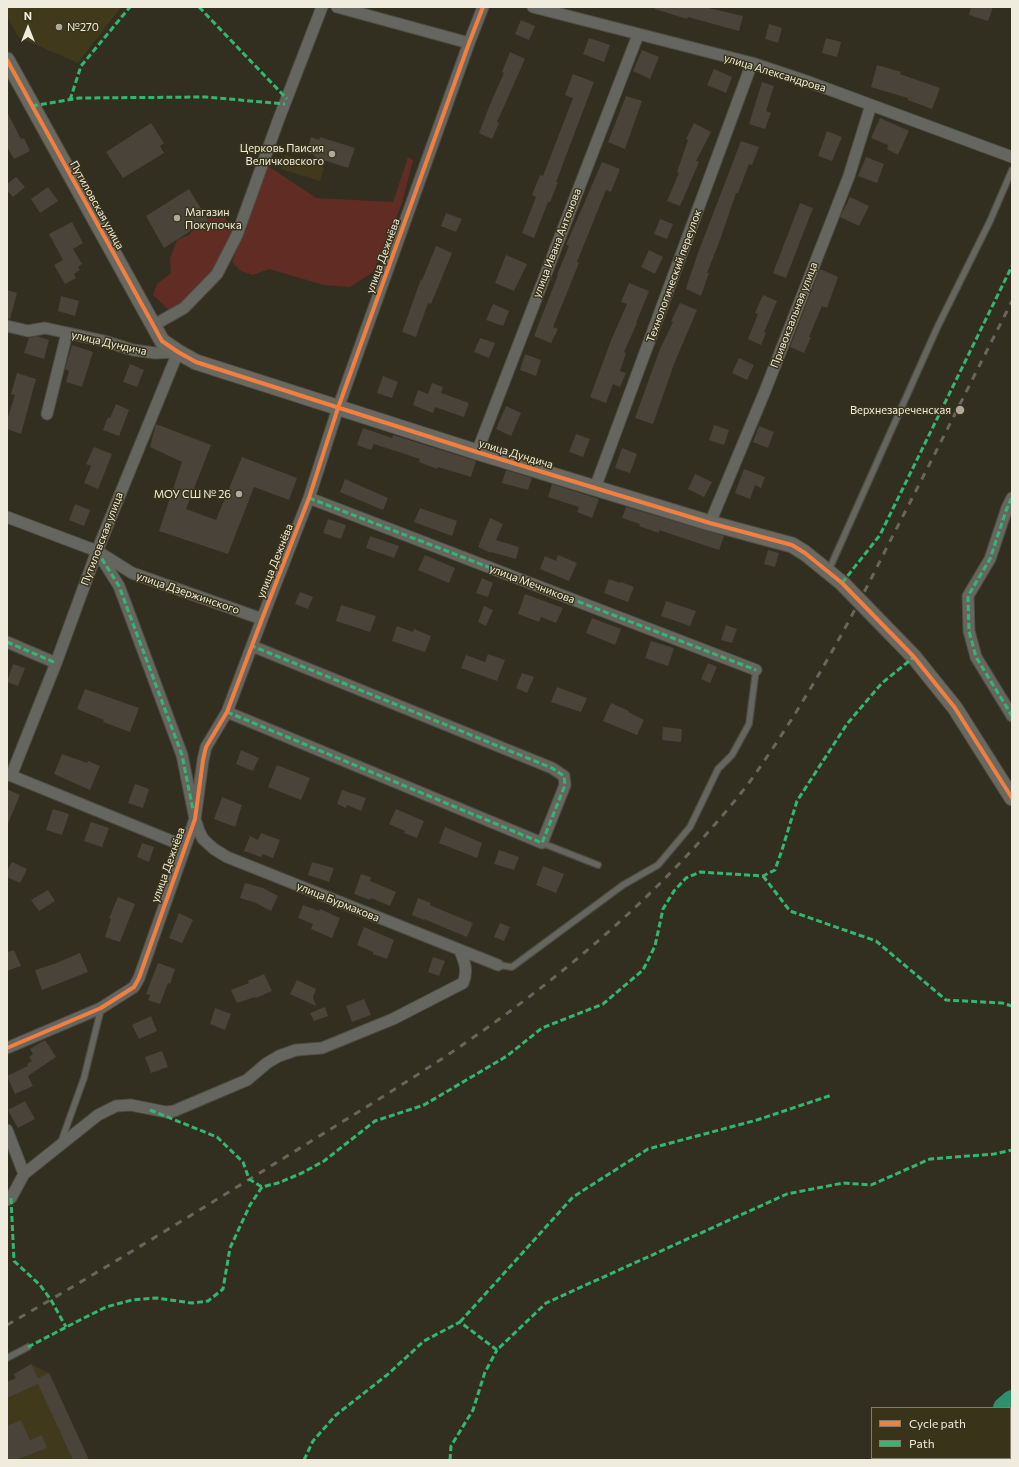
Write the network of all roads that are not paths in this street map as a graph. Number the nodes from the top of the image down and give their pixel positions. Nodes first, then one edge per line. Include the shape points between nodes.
1 (322, 7) edge
2 (336, 7) edge
3 (483, 7) edge
4 (533, 7) edge
5 (638, 35) junction
6 (468, 43) junction
7 (7, 60) edge
8 (752, 63) junction
9 (871, 105) junction
10 (1012, 157) edge
11 (1012, 170) edge
12 (154, 325) junction
13 (7, 326) edge
14 (67, 333) junction
15 (178, 352) junction
16 (338, 408) junction
17 (47, 414) dead end
18 (477, 452) junction
19 (595, 488) junction
20 (309, 498) junction
21 (1012, 498) edge
22 (7, 517) edge
23 (710, 523) junction
24 (96, 551) junction
25 (828, 572) junction
26 (262, 619) junction
27 (7, 642) edge
28 (252, 646) junction
29 (56, 663) junction
30 (756, 670) joint
31 (227, 712) junction
32 (1012, 716) edge
33 (9, 775) edge
34 (1012, 798) edge
35 (195, 819) junction
36 (542, 843) junction
37 (184, 846) junction
38 (598, 865) dead end
39 (460, 951) junction
40 (498, 965) joint
41 (102, 1008) junction
42 (7, 1048) edge
43 (7, 1130) edge
44 (59, 1145) junction
45 (24, 1174) junction
46 (7, 1200) edge
47 (28, 1347) dead end
48 (7, 1358) edge

1 - 12 street via 237,235 224,261 217,274 184,308
2 - 6 street
3 - 6 street, улица Дежнёва
4 - 5 street, улица Александрова
5 - 8 street, улица Александрова
5 - 18 street, улица Ивана Антонова
6 - 16 street, улица Дежнёва
7 - 12 street, Путиловская улица
8 - 9 street, улица Александрова
8 - 19 street, Технологический переулок
9 - 10 street, улица Александрова
9 - 23 street, Привокзальная улица via 849,176
11 - 25 lane via 937,328
12 - 15 street, Путиловская улица via 162,341
13 - 14 street, улица Дундича via 28,331 45,328
14 - 15 street, улица Дундича via 133,350 155,353
14 - 17 street
15 - 16 street, улица Дундича via 196,362
15 - 24 street, Путиловская улица
16 - 18 street, улица Дундича
16 - 20 street, улица Дежнёва
18 - 19 street, улица Дундича
19 - 23 street, улица Дундича
20 - 26 street, улица Дежнёва
20 - 30 street, улица Мечникова
21 - 32 street via 990,559 968,596 969,631 976,657
22 - 24 street, улица Дзержинского
23 - 25 street, улица Дундича via 792,545
24 - 26 street, улица Дзержинского via 132,573
24 - 29 street, Путиловская улица
24 - 35 street, улица Бурмакова via 119,586 182,755
25 - 34 street, улица Дундича via 842,583 914,657 955,708
26 - 28 street, улица Дежнёва
27 - 29 street
28 - 31 street, улица Дежнёва
28 - 36 street via 552,768 564,776 566,785
29 - 33 street, Путиловская улица
30 - 40 lane via 749,724 732,755 718,768 690,828 658,865 623,885 512,967
31 - 35 street, улица Дежнёва via 206,747
31 - 36 street
33 - 37 street
35 - 37 street, улица Дежнёва
35 - 39 street, улица Бурмакова via 204,839 227,858
36 - 38 lane
37 - 41 street, улица Дежнёва via 134,987
39 - 40 street, улица Бурмакова
39 - 44 street via 465,964 466,977 463,983 393,1019 322,1048 296,1050 279,1056 247,1080 174,1111 166,1112 131,1105 116,1106 98,1115
41 - 42 street, улица Дежнёва
41 - 44 lane via 84,1078
43 - 45 street
44 - 45 street
45 - 46 street via 11,1198
47 - 48 lane

